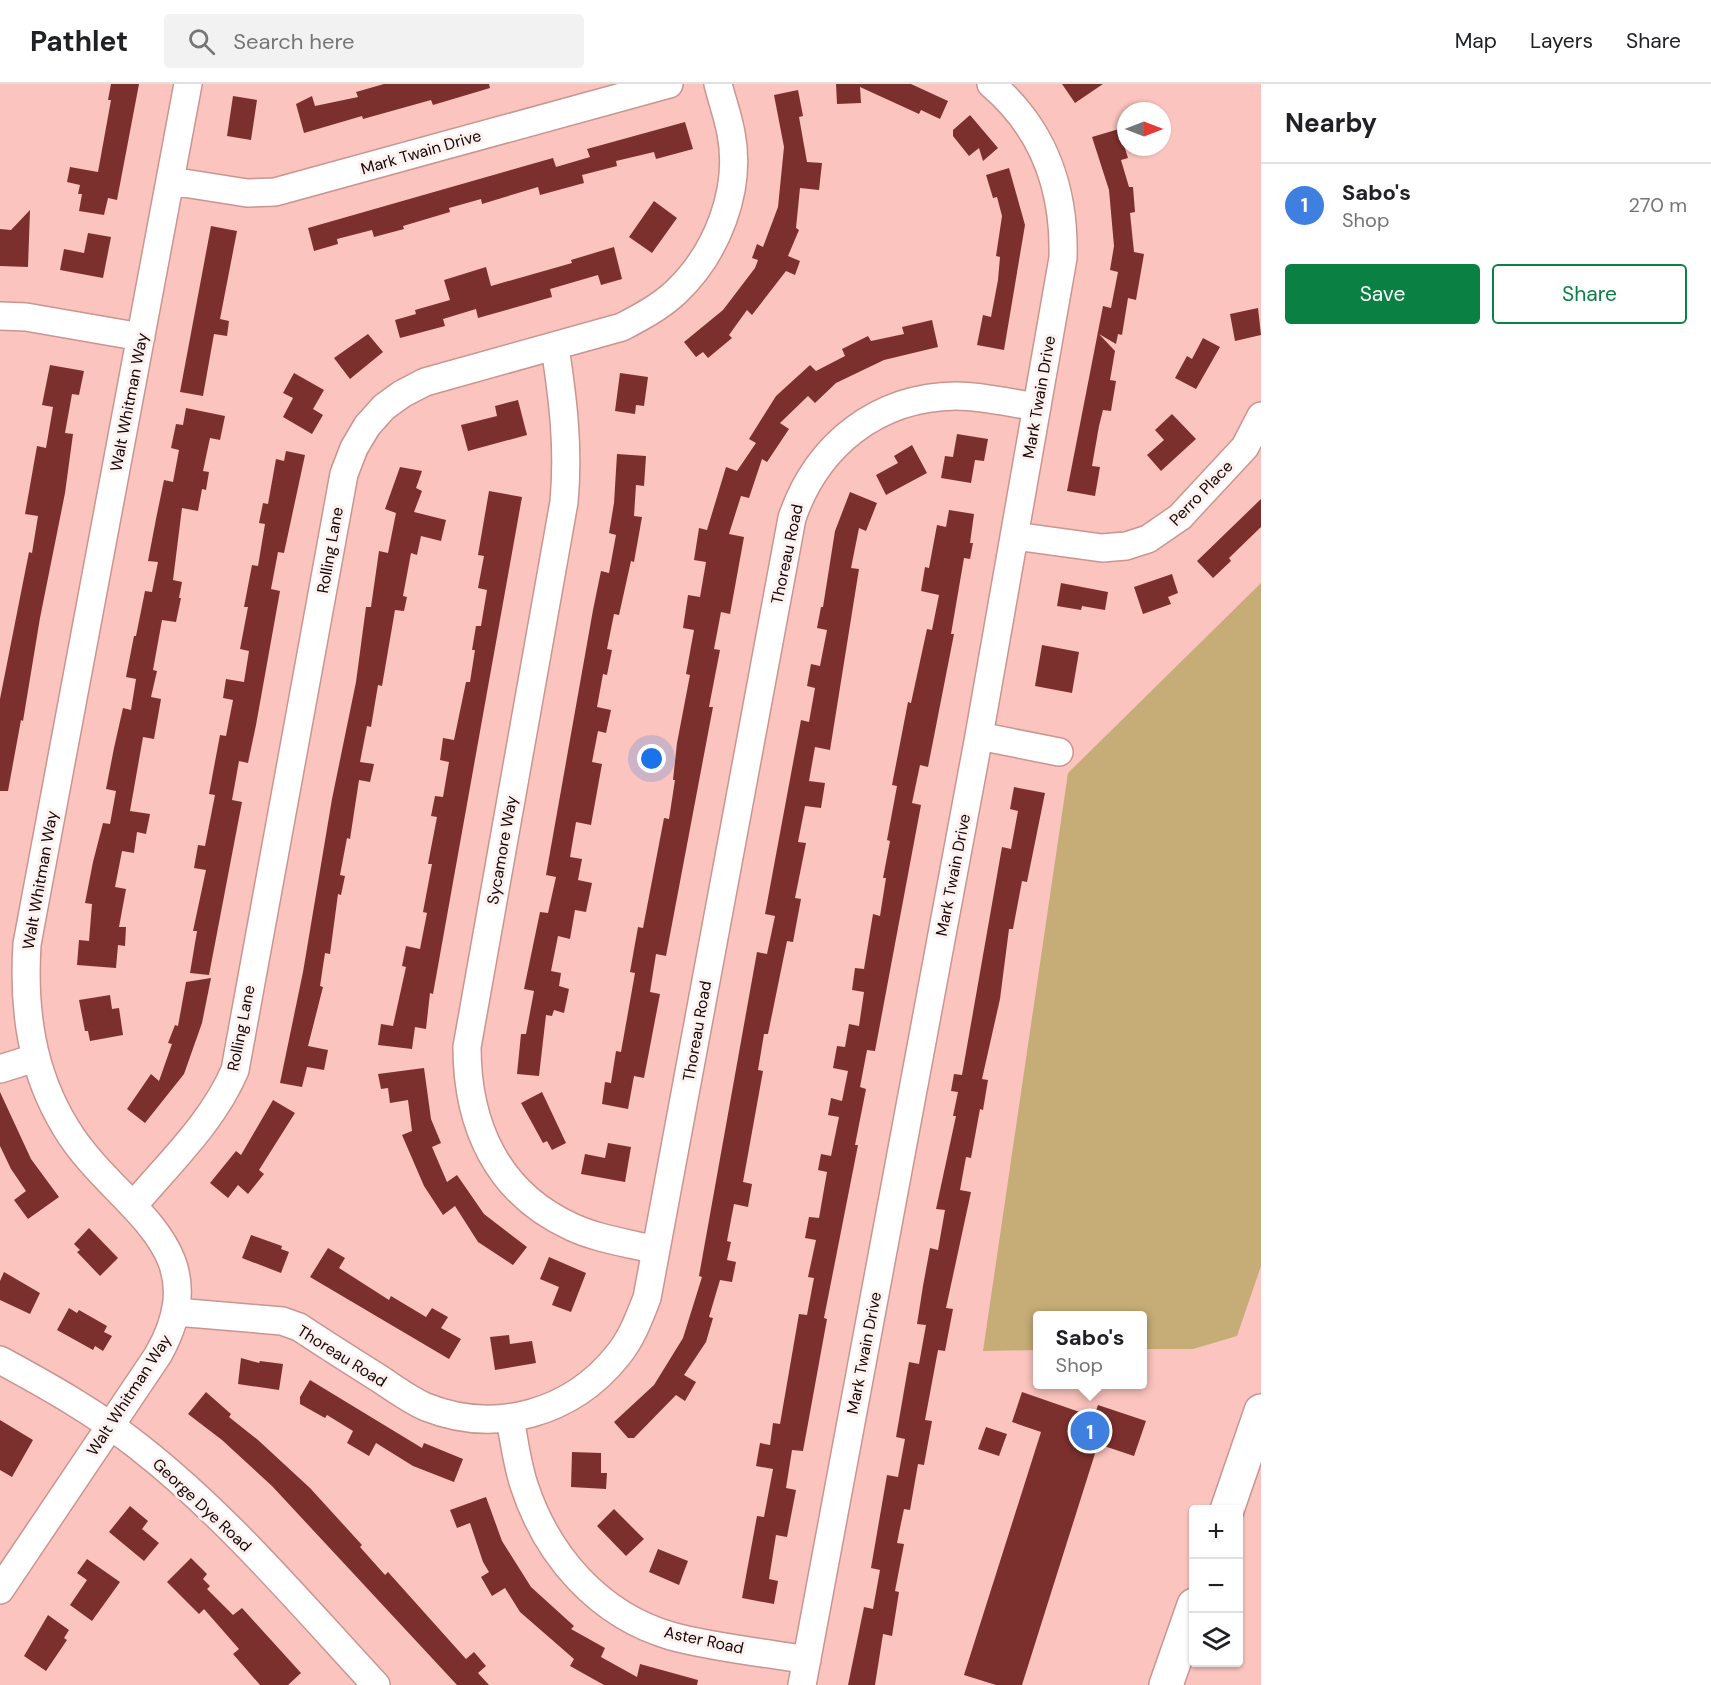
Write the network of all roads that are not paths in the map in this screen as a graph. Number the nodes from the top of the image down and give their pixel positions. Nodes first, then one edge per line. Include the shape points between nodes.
1 (188, 84) edge
2 (669, 84) edge
3 (718, 84) edge
4 (991, 84) edge
5 (171, 181) junction
6 (0, 316) edge
7 (141, 337) junction
8 (555, 347) junction
9 (1037, 407) junction
10 (1261, 416) edge
11 (1015, 536) junction
12 (979, 736) junction
13 (1059, 752) dead end
14 (35, 1058) junction
15 (0, 1069) edge
16 (133, 1206) junction
17 (656, 1250) junction
18 (176, 1312) junction
19 (0, 1360) edge
20 (1261, 1411) edge
21 (510, 1418) junction
22 (110, 1426) junction
23 (1228, 1505) edge
24 (0, 1590) edge
25 (1191, 1613) edge
26 (804, 1672) edge
27 (376, 1685) edge
28 (1166, 1685) edge

1 - 5 street, Walt Whitman Way
2 - 5 street, Mark Twain Drive via 274,192 247,193
3 - 8 street, Rolling Lane via 731,134 733,163 727,204 710,248 695,272 650,312 622,327
4 - 9 street, Mark Twain Drive via 1025,119 1053,172 1061,202 1063,258
5 - 7 street, Walt Whitman Way
6 - 7 street
7 - 14 street, Walt Whitman Way via 27,944 28,1022
8 - 16 street, Rolling Lane via 417,386 384,408 354,448 344,474 235,1070 213,1112
8 - 17 street, Sycamore Way via 566,420 564,502 467,1047 467,1081 485,1144 519,1191 570,1226
9 - 11 street, Mark Twain Drive
9 - 17 street, Thoreau Road via 958,396 901,404 850,431 824,457 799,496 789,530
10 - 11 street, Perro Place via 1245,447 1197,500 1169,527 1148,539 1102,548
11 - 12 street, Mark Twain Drive
12 - 13 street
12 - 26 street, Mark Twain Drive
14 - 15 street
14 - 16 street, Walt Whitman Way via 66,1128 86,1157
16 - 18 street, Walt Whitman Way via 157,1232 168,1252 175,1270
17 - 21 street, Thoreau Road via 636,1327 620,1353 578,1394 555,1406
18 - 21 street, Thoreau Road via 282,1321 299,1327 428,1408 459,1417
18 - 22 street, Walt Whitman Way via 158,1355
19 - 22 street, George Dye Road
20 - 23 main road
21 - 26 street, Aster Road via 524,1484 536,1516 552,1546 587,1589 644,1626
22 - 24 street, Walt Whitman Way
22 - 27 street, George Dye Road via 186,1486 232,1529
25 - 28 main road

